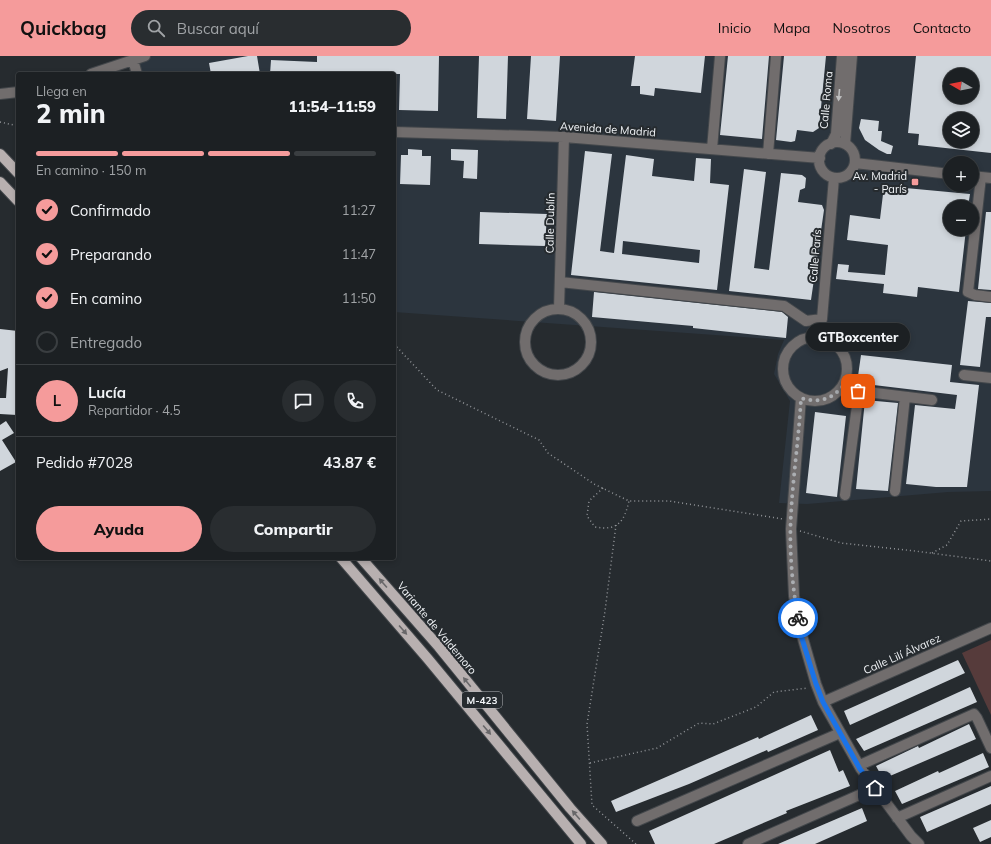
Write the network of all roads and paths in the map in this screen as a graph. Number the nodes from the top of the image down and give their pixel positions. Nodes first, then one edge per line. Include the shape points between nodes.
1 (145, 56) edge
2 (720, 56) edge
3 (776, 56) edge
4 (842, 56) edge
5 (852, 56) edge
6 (133, 60) junction
7 (97, 72) edge
8 (136, 72) edge
9 (16, 92) edge
10 (0, 94) edge
11 (0, 122) edge
12 (16, 126) edge
13 (396, 132) edge
14 (564, 137) junction
15 (831, 144) junction
16 (845, 144) junction
17 (712, 149) junction
18 (0, 154) edge
19 (768, 154) junction
20 (820, 158) junction
21 (855, 163) junction
22 (16, 171) edge
23 (943, 173) edge
24 (981, 177) edge
25 (834, 178) junction
26 (1, 183) edge
27 (16, 199) edge
28 (560, 282) junction
29 (991, 297) edge
30 (559, 309) junction
31 (822, 319) junction
32 (818, 336) junction
33 (396, 346) edge
34 (964, 375) dead end
35 (991, 378) edge
36 (842, 387) junction
37 (858, 391) junction
38 (905, 397) junction
39 (801, 398) junction
40 (932, 400) dead end
41 (603, 488) junction
42 (895, 491) dead end
43 (844, 495) dead end
44 (629, 501) junction
45 (991, 519) edge
46 (791, 524) junction
47 (616, 525) junction
48 (932, 553) junction
49 (343, 560) edge
50 (363, 560) edge
51 (991, 561) edge
52 (991, 628) edge
53 (817, 687) junction
54 (823, 702) junction
55 (840, 733) junction
56 (991, 748) edge
57 (590, 763) junction
58 (860, 765) junction
59 (991, 776) edge
60 (875, 788) junction
61 (897, 818) junction
62 (637, 821) dead end
63 (581, 844) edge
64 (602, 844) edge
65 (636, 844) edge
66 (748, 844) edge
67 (919, 844) edge

1 - 6 street
2 - 17 street
3 - 19 street
4 -> 15 street, Calle Roma via 836,134
5 - 16 street, Calle Roma
6 - 7 street
6 - 8 street
9 - 10 street
11 - 12 path
13 - 14 street, Avenida de Madrid
14 - 17 street, Avenida de Madrid
14 - 28 street, Calle Dublín
15 - 16 street
15 - 20 street via 824,149
16 - 21 street via 853,152
17 - 19 street, Avenida de Madrid
18 - 22 main road
19 - 20 street, Avenida de Madrid
20 - 25 street via 823,170
21 - 23 street
21 - 25 street via 844,177
24 - 29 street via 968,292
25 - 31 street, Calle París
26 - 27 main road
28 - 30 street, Calle Dublín
28 - 31 street via 784,306 806,321
30 - 30 street via 544,312 533,321 526,334 526,348 532,362 543,372 557,375 572,372 583,363 590,350 590,335 584,322 573,312
31 - 32 street, Calle París
32 - 36 street via 836,343 842,350 848,368
32 - 39 street via 808,337 791,347 783,365 785,380
33 - 41 path via 437,390 539,440 548,453
34 - 35 street
36 - 37 street
36 - 39 street via 836,394 824,400 810,401
37 - 38 street
37 - 43 street
38 - 40 street
38 - 42 street
39 - 46 street
41 - 44 path
41 - 47 path via 589,501 587,516 595,527 607,529
44 - 46 path via 669,501
44 - 47 path via 626,515
45 - 48 path via 961,521 947,545
46 - 48 path via 841,543
46 - 53 street via 794,596 800,632
47 - 57 path via 587,724
48 - 51 path
49 -> 63 main road, M-423
64 -> 50 main road, Variante de Valdemoro / M-423 via 439,647
52 - 54 street, Calle Lilí Álvarez
53 - 54 street
53 - 57 path via 774,692 756,707 713,724 699,723 657,748
54 - 55 street
55 - 58 street
55 - 62 street
56 - 58 street via 974,714
57 - 65 path via 592,805
58 - 60 street via 860,769
59 - 61 street
60 - 61 street
60 - 66 street
61 - 67 street

